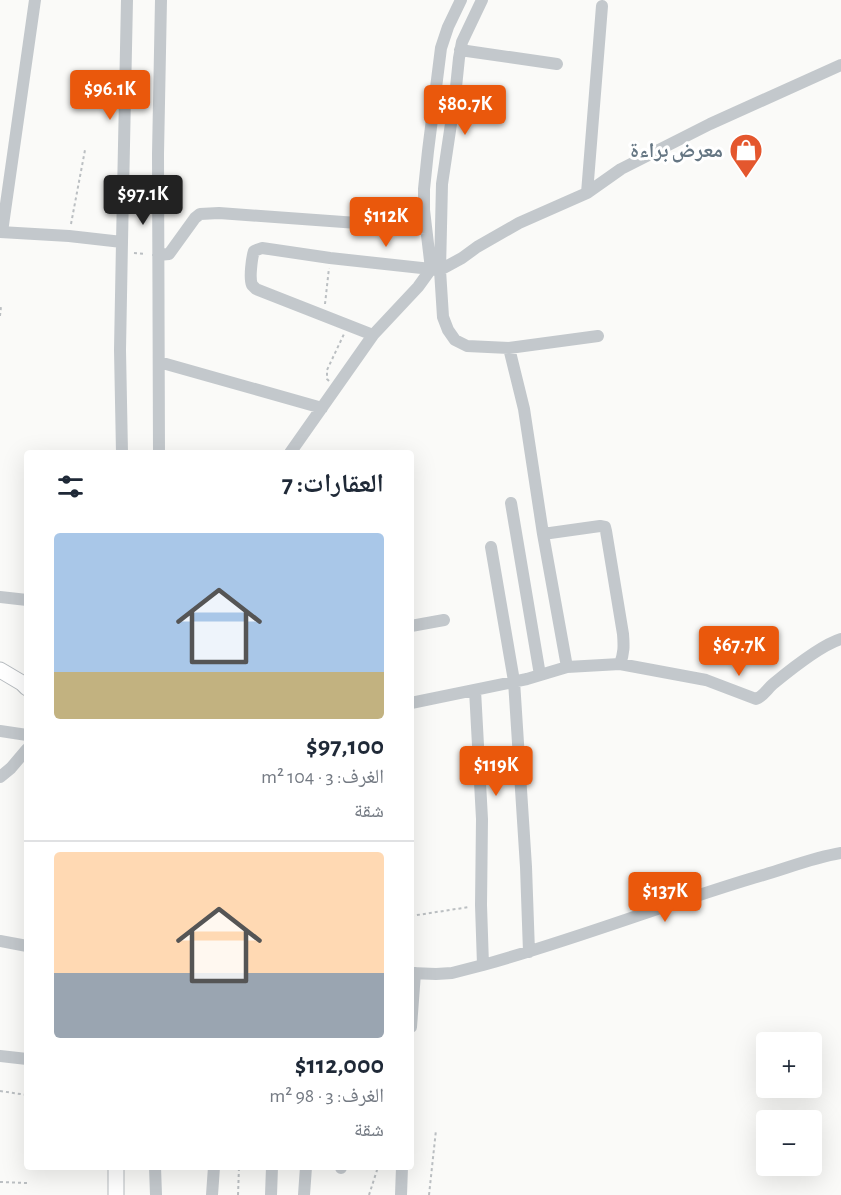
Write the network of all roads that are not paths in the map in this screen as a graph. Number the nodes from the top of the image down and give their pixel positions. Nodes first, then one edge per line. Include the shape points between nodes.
1 (35, 0) edge
2 (127, 0) edge
3 (161, 0) edge
4 (461, 0) edge
5 (482, 0) edge
6 (602, 6) dead end
7 (460, 50) junction
8 (557, 64) dead end
9 (841, 65) edge
10 (587, 193) junction
11 (426, 228) junction
12 (1, 232) edge
13 (122, 247) junction
14 (158, 255) junction
15 (435, 270) junction
16 (373, 335) junction
17 (598, 336) dead end
18 (509, 348) junction
19 (159, 362) junction
20 (321, 408) junction
21 (122, 450) edge
22 (159, 450) edge
23 (292, 450) edge
24 (511, 502) dead end
25 (543, 534) junction
26 (491, 547) dead end
27 (0, 597) edge
28 (24, 600) edge
29 (444, 620) dead end
30 (414, 625) edge
31 (841, 639) edge
32 (620, 664) junction
33 (567, 667) junction
34 (0, 670) edge
35 (540, 675) junction
36 (514, 681) junction
37 (24, 685) edge
38 (475, 690) junction
39 (414, 703) edge
40 (0, 731) edge
41 (24, 735) edge
42 (24, 750) edge
43 (5, 766) edge
44 (0, 777) edge
45 (841, 853) edge
46 (0, 941) edge
47 (24, 945) edge
48 (529, 952) junction
49 (483, 965) junction
50 (414, 974) edge
51 (0, 1056) edge
52 (24, 1059) edge
53 (116, 1170) edge
54 (155, 1170) edge
55 (214, 1170) edge
56 (272, 1170) edge
57 (306, 1170) edge
58 (402, 1170) edge
59 (116, 1195) edge
60 (156, 1195) edge
61 (212, 1195) edge
62 (271, 1195) edge
63 (304, 1195) edge
64 (401, 1195) edge

1 - 12 street
2 - 13 street
3 - 14 street
4 - 11 street via 447,27 439,64 424,189
5 - 7 street
6 - 10 street
7 - 8 street
7 - 15 street
9 - 10 street via 710,124 621,169
10 - 15 street via 519,223
11 - 14 street via 203,214 195,218 169,254
11 - 15 street
12 - 13 street via 69,236
13 - 21 street
14 - 19 street
15 - 16 street
15 - 16 street via 254,251 251,281 256,289
15 - 18 street via 443,317 455,340 467,346
16 - 20 street
17 - 18 street
18 - 25 street via 524,409
19 - 20 street
19 - 22 street
20 - 23 street
24 - 35 street
25 - 32 street via 605,528 624,650
25 - 33 street
26 - 36 street
27 - 28 street
29 - 30 street
31 - 32 street via 820,648 756,699 706,680
32 - 33 street
33 - 35 street
34 - 37 main road
35 - 36 street
36 - 38 street
36 - 48 street
38 - 39 street
38 - 49 street via 482,819
40 - 41 street
42 - 43 street
43 - 44 street
45 - 48 street via 804,861
46 - 47 street
48 - 49 street
49 - 50 street
51 - 52 street
53 - 59 main road
54 - 60 street
55 - 61 street
56 - 62 street
57 - 63 street
58 - 64 street

